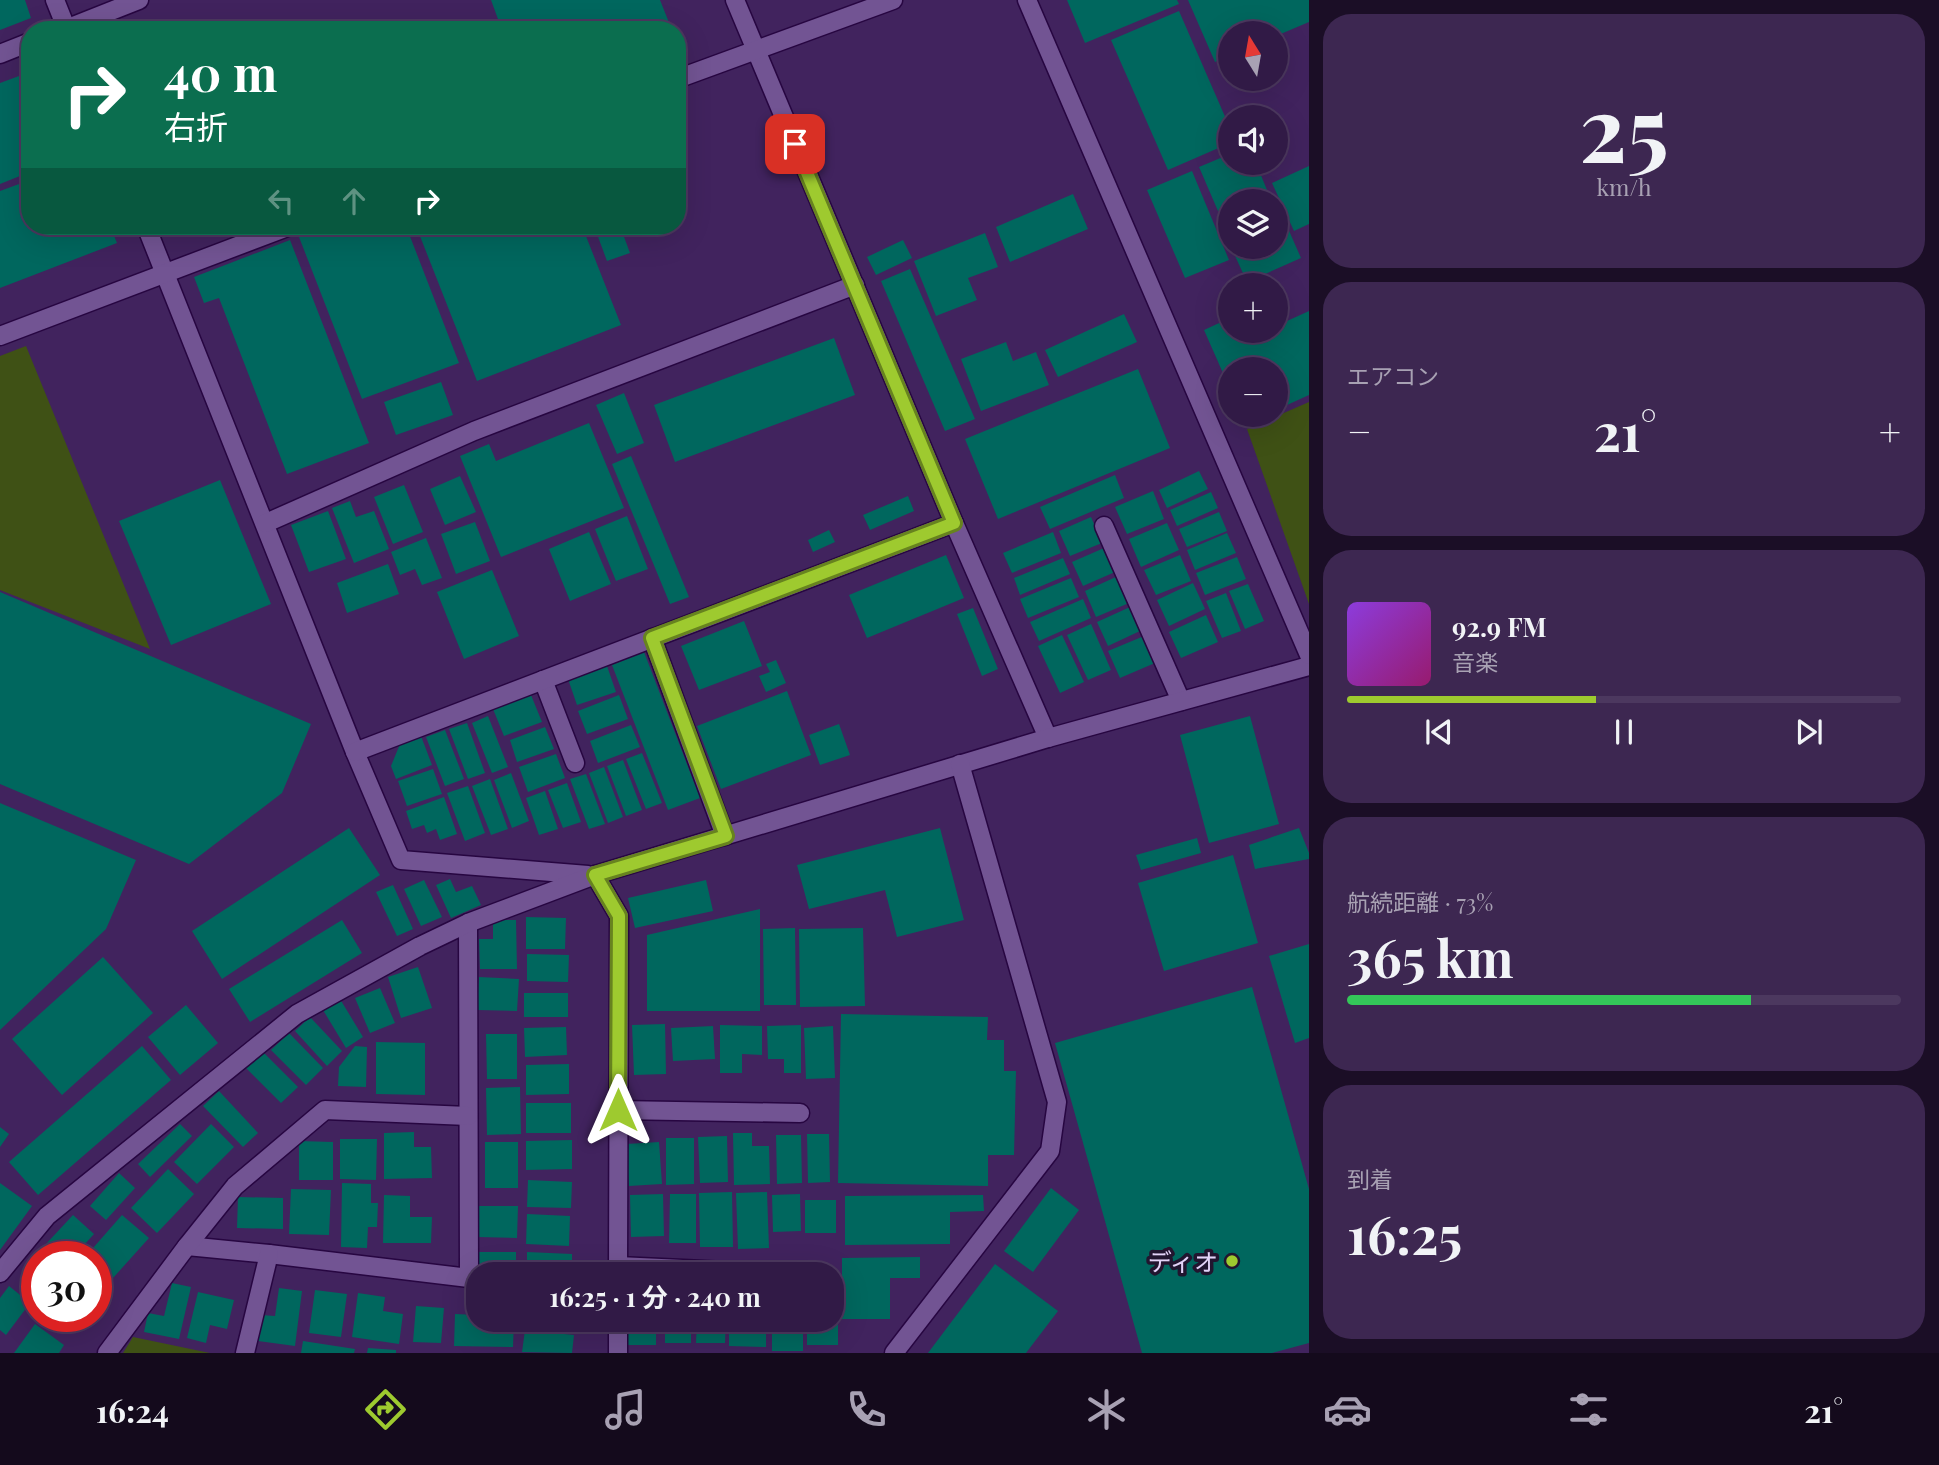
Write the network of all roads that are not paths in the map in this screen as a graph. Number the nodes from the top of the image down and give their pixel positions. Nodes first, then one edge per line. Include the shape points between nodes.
1 (55, 0) edge
2 (139, 0) edge
3 (735, 0) edge
4 (893, 0) edge
5 (1027, 0) edge
6 (63, 21) edge
7 (86, 21) edge
8 (21, 46) edge
9 (755, 50) junction
10 (0, 54) edge
11 (686, 76) edge
12 (150, 235) edge
13 (266, 235) edge
14 (165, 273) junction
15 (855, 285) junction
16 (0, 336) edge
17 (265, 523) junction
18 (954, 523) junction
19 (1104, 526) dead end
20 (652, 638) junction
21 (1309, 655) edge
22 (1309, 666) edge
23 (543, 680) junction
24 (1181, 701) junction
25 (1048, 738) junction
26 (355, 752) junction
27 (575, 764) dead end
28 (960, 764) junction
29 (726, 836) junction
30 (595, 875) junction
31 (468, 923) junction
32 (618, 1110) junction
33 (800, 1113) dead end
34 (468, 1116) junction
35 (187, 1246) junction
36 (269, 1254) junction
37 (618, 1262) edge
38 (0, 1273) edge
39 (618, 1332) edge
40 (107, 1353) edge
41 (245, 1353) edge
42 (618, 1353) edge
43 (894, 1353) edge

1 - 6 street
2 - 7 street
3 - 9 street
4 - 9 street
5 - 21 street
8 - 10 street
9 - 11 street
9 - 15 street
12 - 14 street
13 - 14 street
14 - 16 street
14 - 17 street
15 - 17 street via 474,431
15 - 18 street
17 - 26 street
18 - 20 street
18 - 25 street
19 - 24 street
20 - 23 street
20 - 29 street
22 - 24 street
23 - 26 street
23 - 27 street
24 - 25 street
25 - 28 street
26 - 30 street via 401,860
28 - 29 street
28 - 43 street via 1057,1102 1050,1151
29 - 30 street
30 - 31 street
30 - 32 street via 619,916
31 - 34 street
31 - 38 street via 297,1014 47,1216
32 - 33 street
32 - 37 street
34 - 35 street via 325,1110 236,1186
34 - 36 street via 468,1278
35 - 36 street
35 - 40 street
36 - 41 street
39 - 42 street

